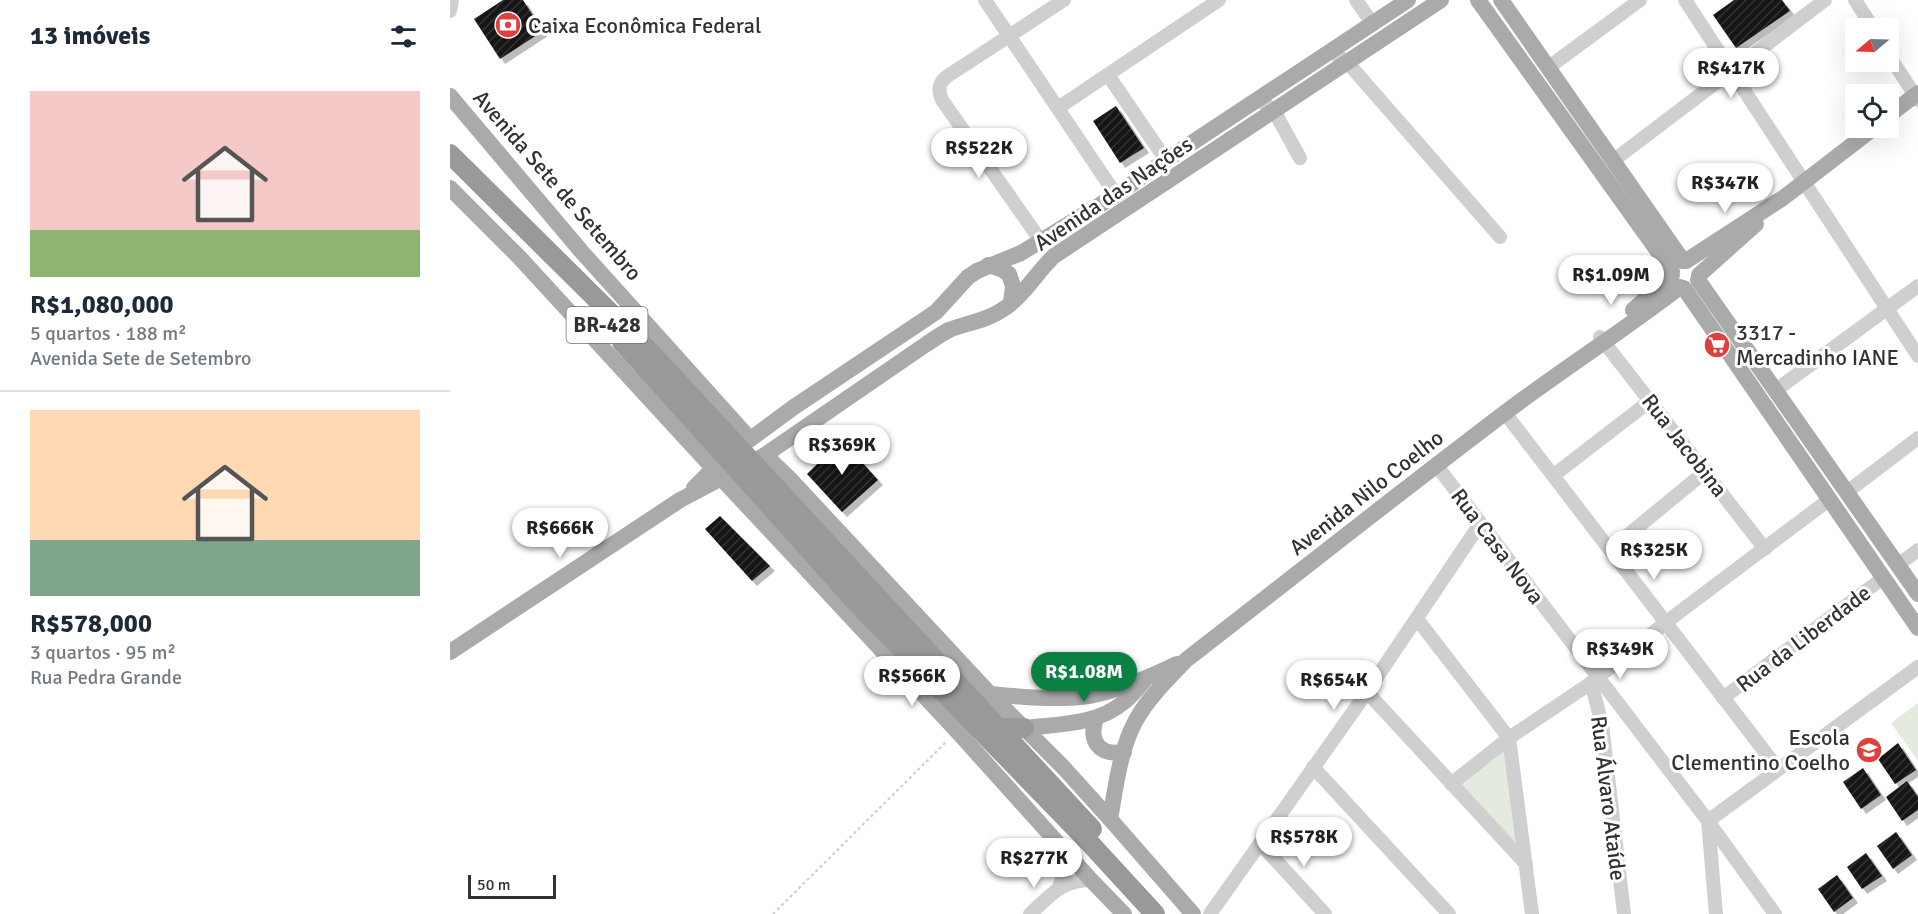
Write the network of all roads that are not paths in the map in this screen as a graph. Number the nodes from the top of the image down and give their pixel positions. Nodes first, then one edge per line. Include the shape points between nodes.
1 (452, 0) edge
2 (985, 0) edge
3 (1065, 0) edge
4 (1220, 0) edge
5 (1356, 0) edge
6 (1408, 0) edge
7 (1441, 0) edge
8 (1478, 0) edge
9 (1501, 0) edge
10 (1640, 0) edge
11 (1685, 0) edge
12 (1825, 0) edge
13 (1855, 0) edge
14 (450, 11) edge
15 (1867, 18) edge
16 (1372, 23) junction
17 (1010, 37) junction
18 (1331, 51) junction
19 (1347, 62) junction
20 (1549, 67) junction
21 (1731, 70) junction
22 (1899, 70) edge
23 (1108, 75) junction
24 (450, 96) edge
25 (1917, 96) edge
26 (1259, 99) junction
27 (1058, 108) junction
28 (1899, 108) edge
29 (1274, 111) junction
30 (1861, 138) edge
31 (450, 154) edge
32 (1300, 158) dead end
33 (1166, 160) junction
34 (1614, 160) junction
35 (450, 171) edge
36 (1804, 182) junction
37 (450, 188) edge
38 (1116, 195) junction
39 (1500, 237) dead end
40 (1041, 241) junction
41 (988, 265) junction
42 (1684, 275) junction
43 (1918, 286) edge
44 (1011, 303) junction
45 (1887, 308) junction
46 (1603, 340) junction
47 (1918, 356) edge
48 (1776, 390) junction
49 (1650, 401) junction
50 (1505, 412) junction
51 (1918, 438) edge
52 (750, 439) junction
53 (784, 442) junction
54 (765, 455) junction
55 (1437, 466) junction
56 (1706, 471) junction
57 (718, 473) junction
58 (1554, 475) junction
59 (789, 478) junction
60 (1847, 492) junction
61 (1830, 499) junction
62 (1480, 524) junction
63 (1611, 549) junction
64 (1765, 549) junction
65 (1918, 550) edge
66 (1898, 565) junction
67 (1883, 578) junction
68 (1918, 594) edge
69 (1417, 619) junction
70 (1665, 623) junction
71 (1918, 628) edge
72 (450, 652) edge
73 (1186, 660) junction
74 (1918, 667) edge
75 (1147, 678) junction
76 (1594, 680) junction
77 (1366, 692) junction
78 (990, 694) junction
79 (1723, 698) junction
80 (1096, 718) junction
81 (998, 728) junction
82 (1024, 728) junction
83 (1509, 738) junction
84 (1124, 752) junction
85 (1313, 767) junction
86 (1778, 769) junction
87 (1451, 784) junction
88 (1110, 819) junction
89 (1708, 821) junction
90 (1089, 835) junction
91 (1260, 843) junction
92 (1068, 853) junction
93 (1526, 864) junction
94 (1091, 880) junction
95 (1059, 887) junction
96 (1030, 914) edge
97 (1124, 914) edge
98 (1155, 914) edge
99 (1172, 914) edge
100 (1193, 914) edge
101 (1210, 914) edge
102 (1326, 914) edge
103 (1449, 914) edge
104 (1532, 914) edge
105 (1624, 914) edge
106 (1716, 914) edge
107 (1775, 914) edge

1 - 14 street
2 - 17 street
3 - 17 street
4 - 23 street
5 - 16 street
6 - 16 main road, Avenida das Nações
7 - 19 main road, Avenida das Nações
8 - 42 main road
9 - 20 main road
10 - 20 street
11 - 21 street
12 - 21 street
13 - 15 street
16 - 18 main road, Avenida das Nações
17 - 27 street
17 - 40 street via 946,77 939,89 942,100
18 - 19 street
18 - 26 main road, Avenida das Nações
19 - 29 main road, Avenida das Nações
19 - 39 street
20 - 34 main road
21 - 34 street
21 - 36 street
22 - 25 street
23 - 27 street
23 - 33 street
24 - 52 main road, Avenida Sete de Setembro via 581,251
25 - 28 main road
26 - 29 street
26 - 33 main road, Avenida das Nações
27 - 38 street
29 - 32 street
29 - 44 main road, Avenida das Nações via 1054,256
30 - 36 main road
31 - 81 highway, Avenida Sete de Setembro / BR-428, bridge via 652,354
33 - 38 main road, Avenida das Nações
34 - 42 main road
35 - 90 highway, Avenida Sete de Setembro / BR-428, bridge via 577,292 856,602
36 - 42 main road, Avenida Nilo Coelho
36 - 45 street
37 - 57 main road via 520,258
38 - 40 main road, Avenida das Nações
40 - 41 main road, Avenida das Nações
41 - 44 main road via 1009,274 1013,286
41 - 52 main road, Avenida das Nações via 968,277 936,312
42 - 46 main road, Avenida Nilo Coelho
42 - 48 main road
42 - 61 main road
43 - 45 street
44 - 53 main road, Avenida das Nações via 991,317 949,330
45 - 47 street
45 - 48 street
46 - 49 street, Rua Jacobina
46 - 50 main road, Avenida Nilo Coelho
48 - 60 main road
49 - 56 street, Rua Jacobina
49 - 58 street
50 - 55 main road, Avenida Nilo Coelho
50 - 58 street
51 - 60 street
52 - 57 main road, Avenida das Nações
53 - 54 main road, Avenida das Nações
53 - 59 main road via 782,462
54 - 57 main road, Avenida das Nações
54 - 59 main road
55 - 62 street, Rua Casa Nova
55 - 73 main road, Avenida Nilo Coelho
56 - 63 street
56 - 64 street, Rua Jacobina
57 - 72 main road
57 - 92 main road
58 - 63 street
59 - 78 main road
60 - 66 main road
61 - 64 street
61 - 67 main road
62 - 69 street
62 - 76 street, Rua Casa Nova
63 - 70 street
64 - 70 street
65 - 66 street
66 - 68 main road
67 - 71 main road
67 - 79 street, Rua da Liberdade
69 - 77 street
69 - 83 street
70 - 76 street
70 - 79 street
73 - 75 main road
73 - 84 main road via 1145,706
74 - 86 street
75 - 78 main road via 1115,690 1066,698
75 - 80 main road via 1126,701
76 - 83 street
76 - 89 street, Rua Casa Nova
76 - 105 street, Rua Álvaro Ataíde
77 - 85 street
77 - 87 street
78 - 82 main road
79 - 86 street
80 - 82 main road
80 - 84 main road via 1093,734 1099,746 1108,752
81 - 82 highway
81 - 90 highway, Avenida Sete de Setembro / BR-428, bridge
82 - 88 main road
83 - 87 street
83 - 93 street
84 - 88 main road
85 - 91 street
85 - 103 street
86 - 89 street
87 - 93 street
88 - 100 main road
89 - 106 street
89 - 107 street, Rua Casa Nova
90 - 98 highway, Avenida Sete de Setembro / BR-428
90 - 99 highway, Avenida Sete de Setembro / BR-428
91 - 101 street
91 - 102 street
92 - 94 main road
92 - 95 street
93 - 104 street
94 - 95 street
94 - 97 main road
95 - 96 street

